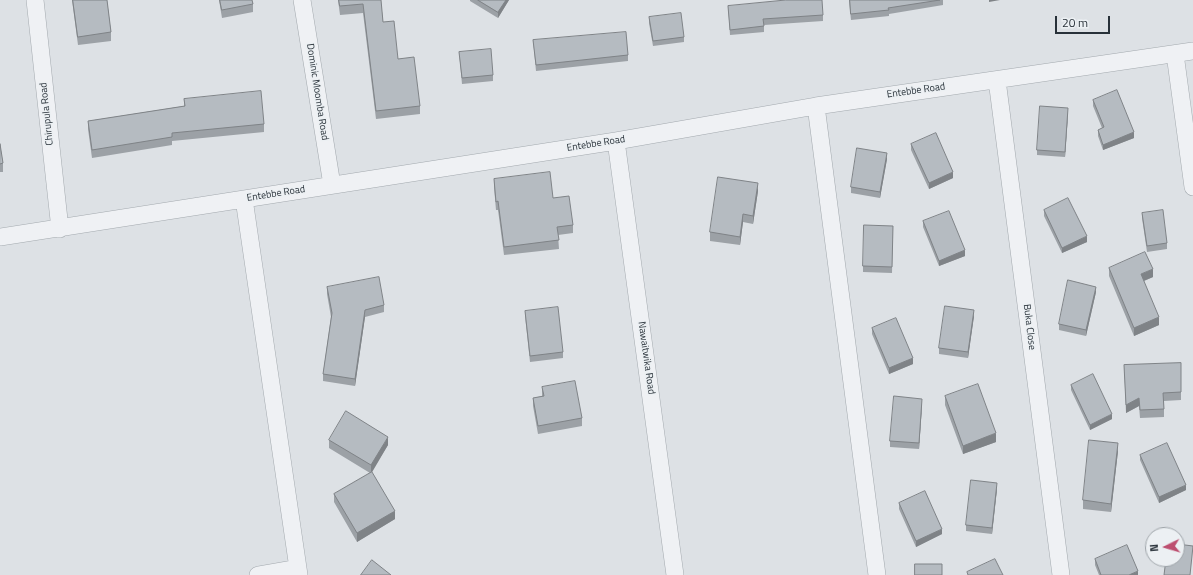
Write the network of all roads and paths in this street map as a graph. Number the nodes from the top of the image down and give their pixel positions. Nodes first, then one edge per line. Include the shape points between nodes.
1 (35, 0) edge
2 (302, 0) edge
3 (1193, 51) edge
4 (1175, 54) junction
5 (997, 80) junction
6 (816, 106) junction
7 (616, 141) junction
8 (332, 185) junction
9 (1193, 187) edge
10 (244, 199) junction
11 (60, 228) junction
12 (0, 237) edge
13 (299, 572) edge
14 (258, 575) edge
15 (675, 575) edge
16 (877, 575) edge
17 (1061, 575) edge

1 - 11 street, Chirupula Road
2 - 8 street, Dominic Moomba Road
3 - 4 street, Entebbe Road
4 - 5 street, Entebbe Road
4 - 9 street
5 - 6 street, Entebbe Road
5 - 17 street, Buka Close
6 - 7 street, Entebbe Road
6 - 16 street
7 - 8 street, Entebbe Road
7 - 15 street, Nawaitwika Road
8 - 10 street, Entebbe Road
10 - 11 street, Entebbe Road
10 - 13 street
11 - 12 street, Entebbe Road
13 - 14 street

